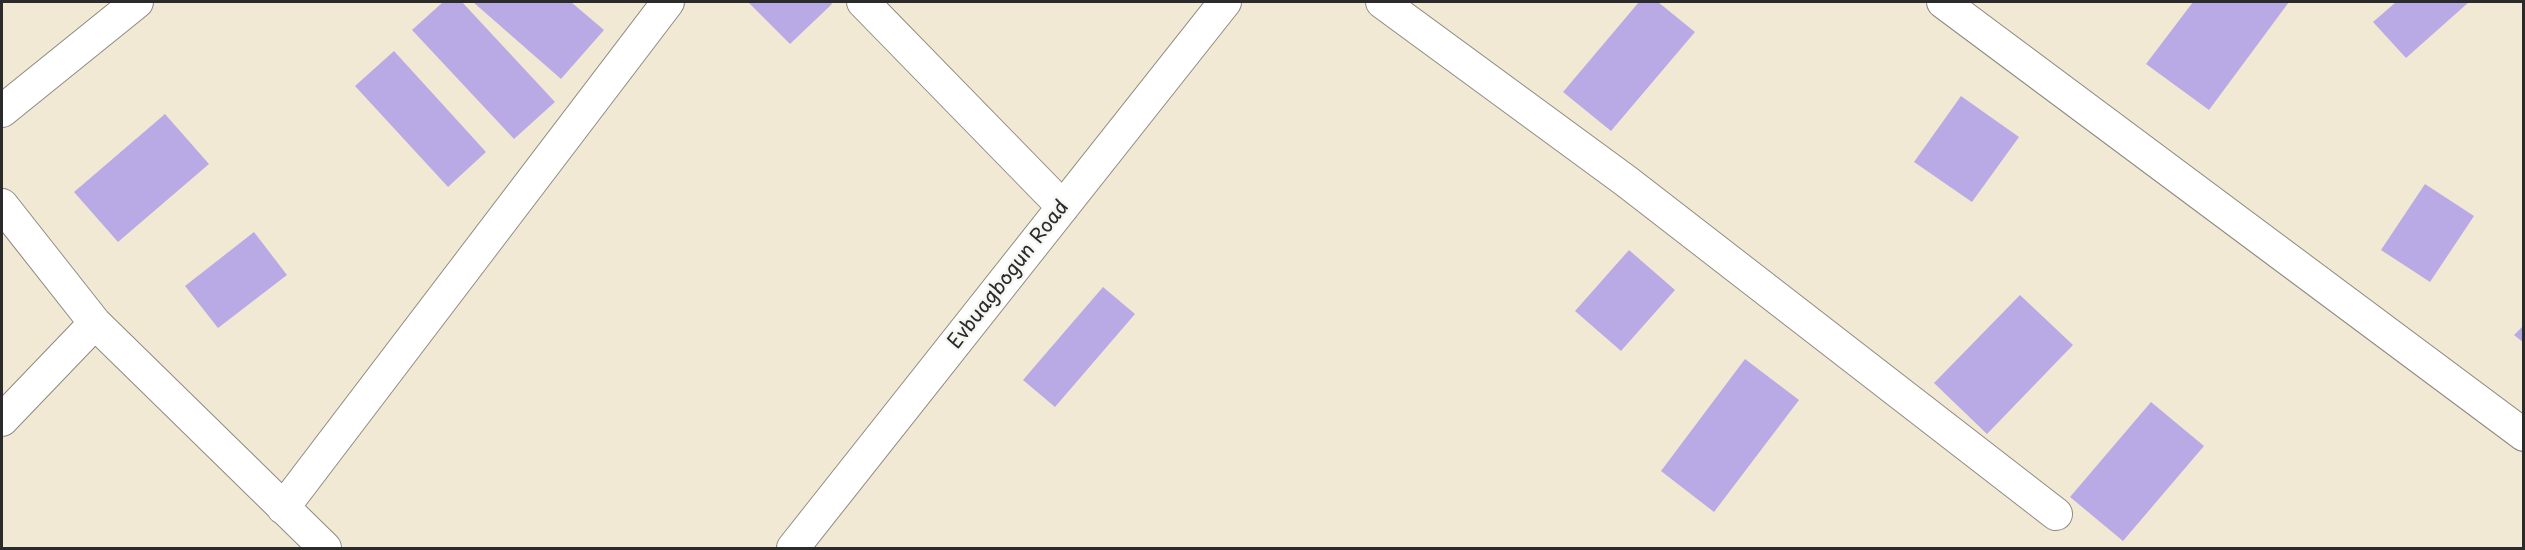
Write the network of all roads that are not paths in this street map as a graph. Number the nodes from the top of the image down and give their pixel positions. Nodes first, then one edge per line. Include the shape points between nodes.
1 (137, 2) edge
2 (668, 2) edge
3 (864, 2) edge
4 (1225, 2) edge
5 (1382, 2) edge
6 (1943, 2) edge
7 (2, 111) edge
8 (2, 205) edge
9 (1063, 207) junction
10 (95, 323) junction
11 (2, 420) edge
12 (2523, 435) edge
13 (283, 508) junction
14 (2056, 514) dead end
15 (325, 549) edge
16 (793, 549) edge

1 - 7 street
2 - 13 street
3 - 9 street
4 - 9 street, Evbuagbogun Road
5 - 14 street via 1626,181
6 - 12 street
8 - 10 street
9 - 16 street, Evbuagbogun Road
10 - 11 street
10 - 13 street
13 - 15 street

